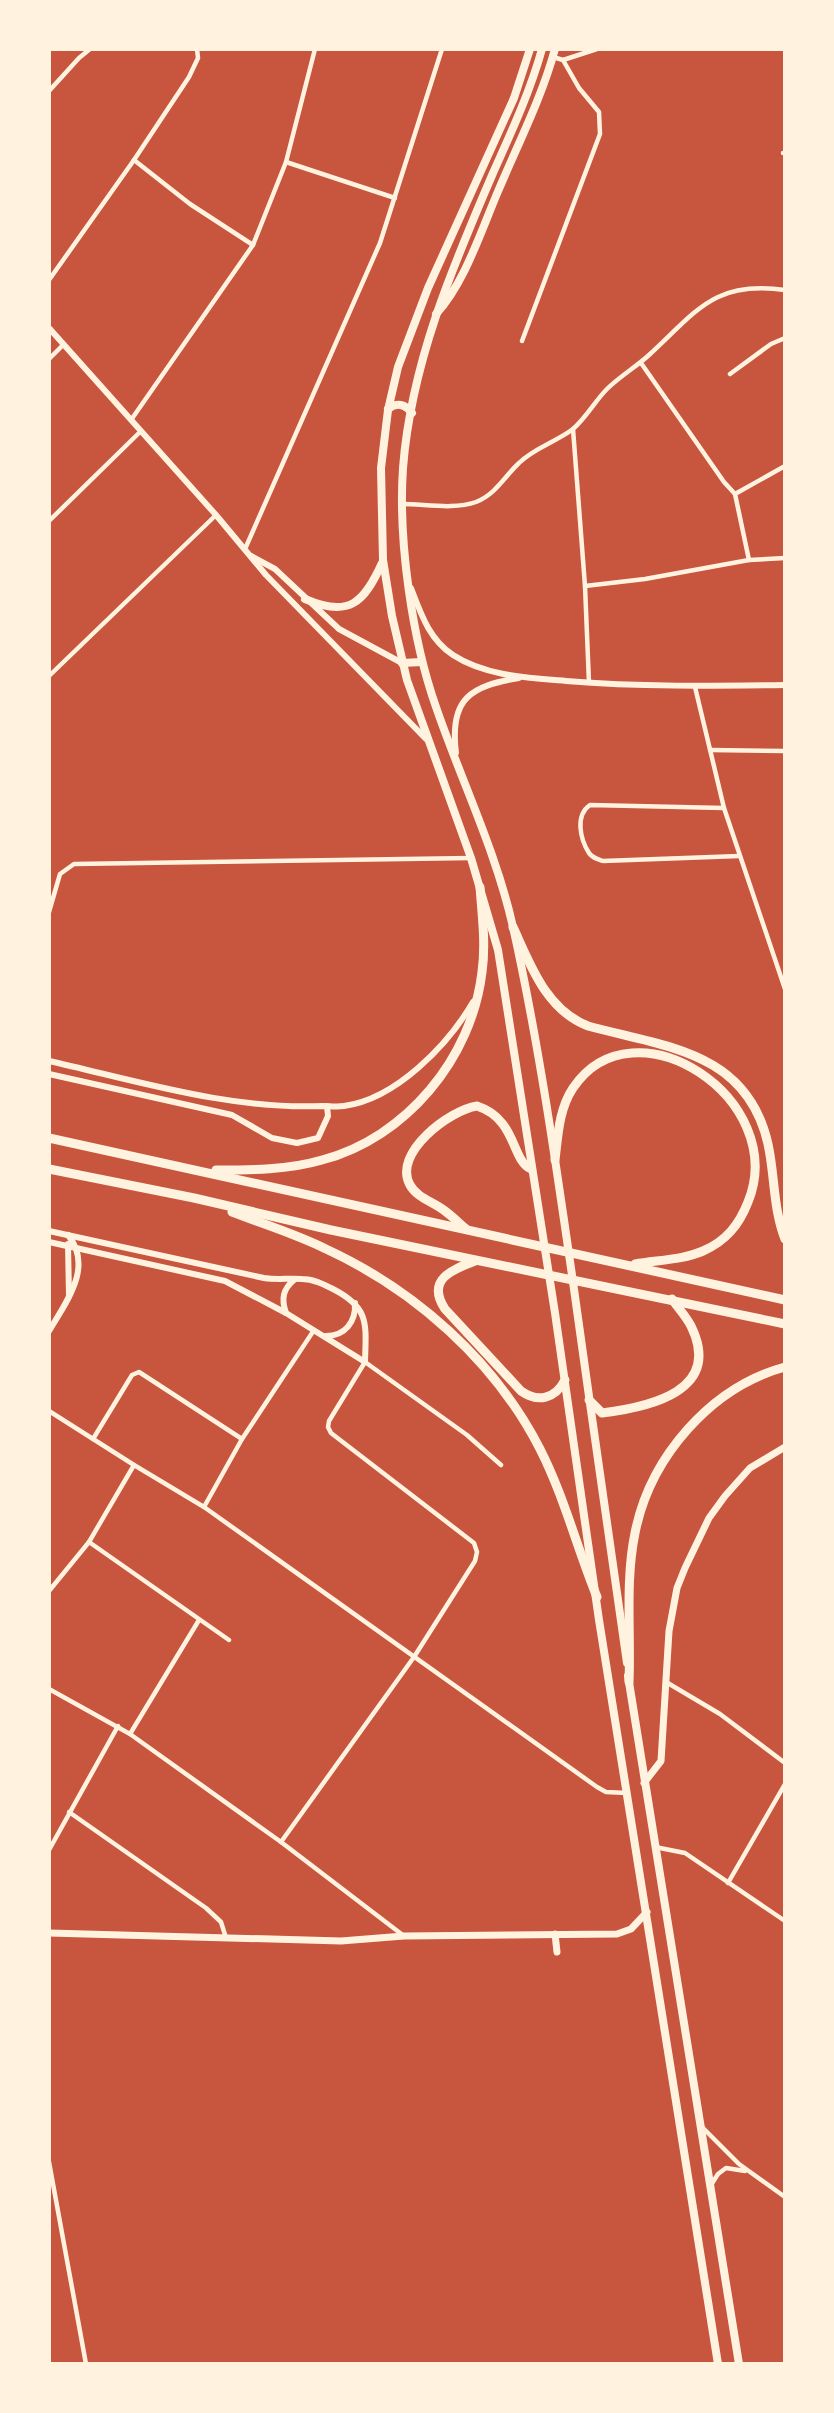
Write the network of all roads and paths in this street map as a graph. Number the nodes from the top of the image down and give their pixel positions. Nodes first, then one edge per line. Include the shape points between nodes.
1 (90, 49) edge
2 (197, 49) edge
3 (315, 49) edge
4 (442, 49) edge
5 (530, 49) edge
6 (542, 49) edge
7 (597, 49) edge
8 (553, 53) edge
9 (564, 60) junction
10 (49, 91) edge
11 (134, 160) junction
12 (286, 162) junction
13 (395, 198) junction
14 (253, 245) junction
15 (49, 280) edge
16 (785, 290) edge
17 (434, 316) junction
18 (49, 328) edge
19 (785, 338) edge
20 (522, 341) dead end
21 (64, 344) junction
22 (49, 359) edge
23 (641, 363) junction
24 (730, 374) dead end
25 (388, 410) junction
26 (412, 413) junction
27 (131, 421) junction
28 (573, 429) junction
29 (141, 431) junction
30 (785, 466) edge
31 (735, 494) junction
32 (401, 504) junction
33 (216, 515) junction
34 (49, 521) edge
35 (247, 553) junction
36 (785, 558) edge
37 (383, 560) junction
38 (749, 560) junction
39 (409, 583) junction
40 (585, 586) junction
41 (305, 598) junction
42 (402, 663) junction
43 (422, 663) junction
44 (49, 676) edge
45 (525, 677) junction
46 (589, 683) junction
47 (785, 685) edge
48 (695, 687) junction
49 (427, 739) junction
50 (710, 750) junction
51 (785, 751) edge
52 (457, 765) junction
53 (724, 808) junction
54 (739, 856) junction
55 (471, 858) junction
56 (480, 887) junction
57 (49, 912) edge
58 (513, 926) junction
59 (785, 989) edge
60 (478, 993) junction
61 (49, 1061) edge
62 (49, 1074) edge
63 (154, 1085) junction
64 (154, 1097) junction
65 (327, 1106) junction
66 (49, 1138) edge
67 (555, 1160) junction
68 (49, 1169) edge
69 (531, 1169) junction
70 (202, 1170) junction
71 (194, 1198) junction
72 (467, 1230) junction
73 (49, 1231) edge
74 (67, 1234) junction
75 (785, 1239) edge
76 (49, 1242) edge
77 (68, 1246) junction
78 (76, 1248) junction
79 (476, 1261) junction
80 (630, 1265) junction
81 (295, 1279) junction
82 (69, 1298) junction
83 (672, 1299) junction
84 (785, 1300) edge
85 (355, 1303) junction
86 (286, 1312) junction
87 (785, 1324) edge
88 (314, 1330) junction
89 (49, 1331) edge
90 (324, 1336) junction
91 (365, 1362) junction
92 (785, 1367) edge
93 (565, 1380) junction
94 (589, 1400) junction
95 (49, 1411) edge
96 (93, 1438) junction
97 (242, 1439) junction
98 (785, 1447) edge
99 (134, 1465) junction
100 (501, 1465) dead end
101 (204, 1507) junction
102 (89, 1542) junction
103 (49, 1591) edge
104 (597, 1597) junction
105 (199, 1620) junction
106 (229, 1640) dead end
107 (414, 1657) junction
108 (629, 1682) junction
109 (666, 1682) junction
110 (49, 1689) edge
111 (118, 1726) junction
112 (130, 1734) junction
113 (785, 1763) edge
114 (644, 1784) junction
115 (785, 1784) edge
116 (628, 1793) junction
117 (69, 1812) junction
118 (281, 1842) junction
119 (655, 1847) junction
120 (49, 1850) edge
121 (728, 1883) junction
122 (647, 1912) junction
123 (785, 1922) edge
124 (49, 1934) edge
125 (555, 1934) junction
126 (404, 1936) junction
127 (226, 1938) junction
128 (557, 1952) dead end
129 (702, 2126) junction
130 (49, 2162) edge
131 (749, 2173) junction
132 (711, 2185) junction
133 (785, 2197) edge
134 (86, 2364) edge
135 (718, 2364) edge
136 (739, 2364) edge

1 - 10 street
2 - 11 street via 194,68
3 - 12 street
4 - 13 street
5 - 25 highway via 491,152 414,321
6 - 17 highway
7 - 9 street
8 - 9 street
8 - 17 highway via 469,259 450,300
9 - 20 street via 599,112 600,134
11 - 14 street
11 - 15 street
12 - 13 street
12 - 14 street
13 - 35 street via 374,259
14 - 27 street
16 - 23 street via 744,288 715,297
17 - 26 highway
18 - 21 street
19 - 24 street
21 - 22 street
21 - 27 street
23 - 28 street via 608,387
23 - 31 street
25 - 26 highway via 401,404
25 - 37 highway via 381,468
26 - 32 highway
27 - 29 street
28 - 32 street via 538,448 494,492 475,502
28 - 40 street
29 - 33 street
29 - 34 street
30 - 31 street
31 - 38 street
32 - 39 highway
33 - 35 street
33 - 44 street
35 - 41 street via 275,569
35 - 49 street
36 - 38 street
37 - 41 highway via 368,591 351,605 331,608
37 - 42 highway
38 - 40 street
39 - 43 highway
39 - 45 street via 428,630 447,650 474,665
40 - 46 street
41 - 42 street via 339,629
42 - 43 highway
42 - 49 highway
43 - 52 highway
45 - 46 street
45 - 52 street via 485,685 467,698 455,725
46 - 48 street
47 - 48 street
48 - 50 street
49 - 55 highway
50 - 51 street
50 - 53 street
52 - 58 highway
53 - 54 street
53 - 54 street via 590,805 580,824 589,853 603,861
54 - 59 street
55 - 56 highway
55 - 57 street via 74,864 60,874
56 - 60 highway via 484,955
56 - 69 highway via 498,950
58 - 67 highway
58 - 75 highway via 554,1004 573,1019 690,1052 712,1062 743,1090 766,1135
60 - 65 street via 453,1033 410,1074 361,1101
60 - 70 highway via 469,1025 447,1067 414,1107 372,1140 301,1164
61 - 63 street
62 - 64 street
63 - 64 street
63 - 65 street via 258,1105
64 - 65 street via 232,1115 266,1136 298,1143 318,1138 328,1116
66 - 70 highway
67 - 80 highway via 560,1124 572,1090 591,1070 623,1055 651,1054 687,1064 710,1078 738,1110 754,1145 756,1175 737,1226 703,1251
67 - 94 highway
68 - 71 highway
69 - 72 highway via 523,1163 503,1123 477,1106 454,1113 425,1137 410,1156 408,1182
69 - 93 highway
70 - 72 highway
71 - 79 highway
71 - 104 highway via 326,1248 418,1305 466,1347 508,1397 539,1448
72 - 80 highway
73 - 74 street
74 - 77 street
74 - 78 street
74 - 81 street via 264,1278
76 - 77 street
77 - 78 street
77 - 82 street
78 - 82 street via 79,1268
78 - 86 street via 225,1282
79 - 83 highway
79 - 93 highway via 447,1273 440,1281 438,1291 445,1309 528,1396 546,1398
80 - 84 highway
81 - 85 street via 313,1280
81 - 86 street via 284,1294
82 - 89 street
83 - 87 highway
83 - 94 highway via 696,1336 699,1356 694,1376 666,1398 639,1407 602,1413
85 - 90 street via 350,1325 338,1334
85 - 91 street via 365,1321
86 - 88 street
88 - 90 street
88 - 97 street
90 - 91 street
91 - 100 street
91 - 107 street via 329,1421 331,1433 476,1547 475,1560
92 - 108 highway via 729,1392 692,1425 660,1467 635,1532
93 - 104 highway
94 - 108 highway
95 - 96 street
96 - 97 street via 132,1375 139,1372
96 - 99 street
97 - 101 street
98 - 109 main road via 750,1468 709,1518 693,1548 677,1588
99 - 101 street
99 - 102 street
101 - 107 street
102 - 103 street
102 - 105 street
104 - 116 highway
105 - 106 street
105 - 112 street
107 - 116 street via 597,1787
107 - 118 street
108 - 114 highway
109 - 113 street via 710,1707
109 - 114 main road via 661,1761
110 - 111 street
111 - 112 street
111 - 117 street
112 - 118 street
114 - 119 highway
115 - 121 street
116 - 122 highway
117 - 120 street
117 - 127 street via 206,1908 221,1922
118 - 126 street
119 - 121 street via 685,1853
119 - 129 highway
121 - 123 street
122 - 125 main road via 625,1932
122 - 135 highway
124 - 127 main road
125 - 126 main road
125 - 128 main road
126 - 127 main road via 341,1941
129 - 131 street
129 - 132 highway
130 - 134 street
131 - 132 street via 726,2168
131 - 133 street
132 - 136 highway

